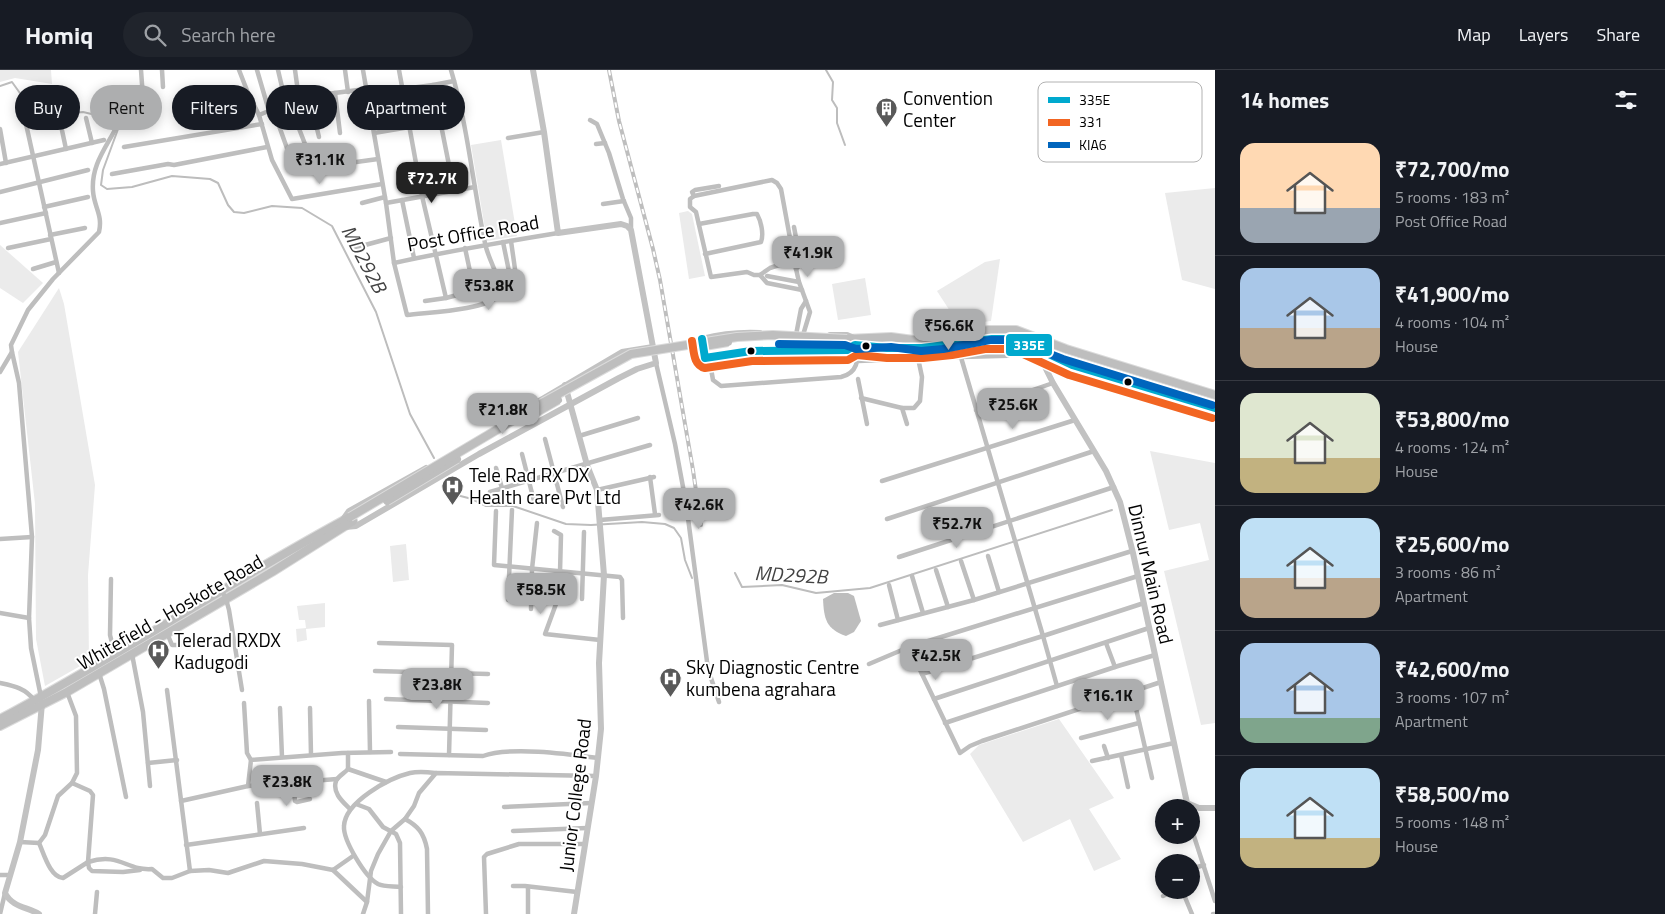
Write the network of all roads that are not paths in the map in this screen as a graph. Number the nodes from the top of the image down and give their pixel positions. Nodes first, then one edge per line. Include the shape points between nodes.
1 (141, 70) edge
2 (162, 70) edge
3 (239, 70) edge
4 (257, 70) edge
5 (278, 70) edge
6 (295, 70) edge
7 (345, 70) edge
8 (363, 70) edge
9 (399, 70) edge
10 (451, 70) edge
11 (533, 70) edge
12 (454, 80) junction
13 (142, 85) edge
14 (245, 85) edge
15 (283, 85) edge
16 (297, 85) edge
17 (347, 85) edge
18 (365, 85) edge
19 (402, 85) edge
20 (433, 85) edge
21 (455, 85) edge
22 (163, 87) dead end
23 (266, 96) edge
24 (256, 108) edge
25 (337, 109) edge
26 (266, 112) edge
27 (260, 115) junction
28 (86, 118) dead end
29 (590, 120) dead end
30 (262, 124) junction
31 (0, 130) edge
32 (27, 130) edge
33 (62, 130) edge
34 (115, 130) edge
35 (279, 130) edge
36 (299, 130) edge
37 (317, 130) edge
38 (373, 130) edge
39 (392, 130) edge
40 (411, 130) edge
41 (443, 130) edge
42 (465, 130) edge
43 (544, 132) junction
44 (340, 133) dead end
45 (374, 133) junction
46 (319, 137) dead end
47 (508, 138) dead end
48 (104, 140) dead end
49 (605, 142) junction
50 (92, 143) junction
51 (305, 144) dead end
52 (596, 144) dead end
53 (124, 147) dead end
54 (267, 147) junction
55 (66, 149) junction
56 (288, 151) dead end
57 (33, 157) junction
58 (378, 159) junction
59 (6, 163) junction
60 (0, 164) edge
61 (88, 170) dead end
62 (291, 171) dead end
63 (112, 174) dead end
64 (39, 183) junction
65 (382, 184) junction
66 (719, 186) dead end
67 (475, 187) junction
68 (454, 190) junction
69 (0, 192) edge
70 (422, 196) junction
71 (694, 196) junction
72 (88, 197) dead end
73 (385, 200) junction
74 (402, 200) junction
75 (624, 202) junction
76 (362, 203) dead end
77 (603, 204) dead end
78 (44, 206) junction
79 (46, 213) junction
80 (0, 223) edge
81 (699, 224) junction
82 (794, 227) dead end
83 (84, 228) dead end
84 (631, 230) junction
85 (558, 233) junction
86 (51, 237) junction
87 (391, 238) junction
88 (510, 241) junction
89 (503, 242) junction
90 (486, 246) junction
91 (8, 248) dead end
92 (354, 248) dead end
93 (465, 248) junction
94 (435, 254) junction
95 (705, 254) junction
96 (414, 258) junction
97 (794, 260) junction
98 (56, 262) junction
99 (394, 263) junction
100 (33, 269) dead end
101 (796, 269) junction
102 (59, 273) junction
103 (760, 275) junction
104 (768, 276) dead end
105 (799, 282) junction
106 (498, 284) junction
107 (512, 286) junction
108 (474, 290) junction
109 (802, 290) junction
110 (500, 292) junction
111 (446, 298) junction
112 (425, 301) dead end
113 (806, 301) junction
114 (799, 335) junction
115 (956, 340) junction
116 (853, 342) junction
117 (1044, 342) junction
118 (653, 346) junction
119 (922, 347) junction
120 (12, 352) junction
121 (1039, 353) junction
122 (960, 356) junction
123 (708, 357) junction
124 (918, 358) junction
125 (858, 361) junction
126 (656, 363) junction
127 (0, 372) edge
128 (858, 379) dead end
129 (1053, 384) junction
130 (565, 385) junction
131 (1206, 392) junction
132 (1215, 395) edge
133 (861, 398) junction
134 (1201, 404) junction
135 (570, 405) junction
136 (902, 408) junction
137 (1215, 408) edge
138 (976, 410) junction
139 (638, 418) dead end
140 (1075, 420) junction
141 (867, 424) dead end
142 (907, 424) dead end
143 (579, 436) junction
144 (545, 440) dead end
145 (650, 446) dead end
146 (987, 448) junction
147 (1094, 451) junction
148 (522, 454) dead end
149 (587, 465) junction
150 (496, 468) dead end
151 (556, 473) junction
152 (529, 481) junction
153 (882, 481) dead end
154 (998, 484) junction
155 (1114, 487) junction
156 (502, 488) junction
157 (597, 490) junction
158 (490, 492) dead end
159 (534, 501) dead end
160 (563, 507) dead end
161 (512, 510) dead end
162 (496, 511) dead end
163 (887, 519) dead end
164 (600, 520) junction
165 (1009, 522) junction
166 (537, 523) dead end
167 (343, 524) junction
168 (554, 531) dead end
169 (584, 532) dead end
170 (32, 537) junction
171 (0, 539) edge
172 (1132, 551) junction
173 (988, 556) dead end
174 (899, 557) dead end
175 (962, 561) dead end
176 (509, 566) junction
177 (532, 569) junction
178 (936, 570) dead end
179 (560, 572) junction
180 (583, 574) junction
181 (604, 575) junction
182 (912, 576) dead end
183 (1138, 576) junction
184 (111, 580) dead end
185 (1026, 583) junction
186 (889, 586) dead end
187 (222, 591) junction
188 (999, 592) junction
189 (226, 599) junction
190 (582, 599) dead end
191 (508, 600) dead end
192 (974, 600) junction
193 (1144, 604) junction
194 (948, 607) junction
195 (531, 609) dead end
196 (1033, 609) junction
197 (0, 613) edge
198 (923, 613) junction
199 (29, 618) junction
200 (623, 618) dead end
201 (898, 620) junction
202 (880, 625) dead end
203 (1149, 628) junction
204 (167, 633) junction
205 (1043, 636) junction
206 (600, 640) junction
207 (378, 643) dead end
208 (1106, 643) junction
209 (180, 645) dead end
210 (909, 647) junction
211 (132, 654) junction
212 (115, 655) junction
213 (1155, 655) junction
214 (1050, 661) junction
215 (869, 664) dead end
216 (1115, 667) junction
217 (375, 671) dead end
218 (99, 673) junction
219 (452, 673) junction
220 (488, 674) dead end
221 (922, 674) junction
222 (1161, 682) junction
223 (0, 683) edge
224 (1057, 686) junction
225 (167, 690) dead end
226 (242, 690) dead end
227 (67, 692) junction
228 (1132, 692) junction
229 (386, 699) dead end
230 (934, 699) junction
231 (39, 701) junction
232 (369, 701) dead end
233 (451, 701) junction
234 (488, 702) dead end
235 (718, 702) dead end
236 (244, 703) dead end
237 (280, 708) dead end
238 (310, 708) dead end
239 (0, 719) edge
240 (946, 723) junction
241 (1140, 723) junction
242 (0, 726) edge
243 (398, 727) dead end
244 (450, 728) junction
245 (486, 730) dead end
246 (1081, 738) dead end
247 (1174, 742) junction
248 (1104, 746) dead end
249 (1146, 749) junction
250 (370, 752) junction
251 (391, 752) dead end
252 (348, 753) junction
253 (400, 754) dead end
254 (1121, 754) junction
255 (310, 755) junction
256 (449, 755) junction
257 (282, 758) junction
258 (598, 758) junction
259 (1108, 758) junction
260 (176, 760) junction
261 (250, 760) junction
262 (1092, 761) dead end
263 (148, 763) junction
264 (348, 769) junction
265 (436, 774) junction
266 (596, 776) junction
267 (1152, 778) dead end
268 (337, 779) junction
269 (293, 781) junction
270 (386, 782) junction
271 (72, 783) junction
272 (150, 786) dead end
273 (248, 786) junction
274 (1128, 787) dead end
275 (126, 797) dead end
276 (310, 799) dead end
277 (1187, 799) edge
278 (181, 801) junction
279 (591, 802) junction
280 (257, 803) dead end
281 (356, 804) junction
282 (504, 807) dead end
283 (1200, 808) edge
284 (1215, 808) edge
285 (350, 809) junction
286 (405, 819) junction
287 (304, 828) dead end
288 (587, 828) junction
289 (391, 830) junction
290 (513, 831) dead end
291 (260, 834) junction
292 (396, 834) junction
293 (388, 836) junction
294 (20, 842) junction
295 (39, 843) junction
296 (585, 844) junction
297 (1197, 844) edge
298 (186, 845) junction
299 (353, 856) junction
300 (88, 862) junction
301 (1204, 865) junction
302 (1200, 866) edge
303 (142, 870) junction
304 (333, 870) junction
305 (190, 872) junction
306 (0, 874) edge
307 (10, 875) junction
308 (370, 876) junction
309 (513, 886) dead end
310 (401, 887) junction
311 (528, 888) junction
312 (97, 892) dead end
313 (577, 892) junction
314 (5, 893) junction
315 (1186, 899) edge
316 (1215, 899) edge
317 (1, 902) edge
318 (367, 902) junction
319 (0, 914) edge
320 (40, 914) edge
321 (95, 914) edge
322 (363, 914) edge
323 (401, 914) edge
324 (428, 914) edge
325 (486, 914) edge
326 (528, 914) edge
327 (574, 914) edge
328 (1192, 914) edge

1 - 13 street
2 - 22 street
3 - 14 street
4 - 23 street
5 - 15 street
6 - 16 street
7 - 17 street
8 - 18 street
9 - 19 street
10 - 12 street
11 - 43 street
12 - 20 street
12 - 21 street
24 - 27 street
25 - 44 street
26 - 27 street
27 - 30 street
28 - 50 street
29 - 49 street via 597,124
30 - 53 street
30 - 54 street
31 - 59 street
32 - 57 street
33 - 55 street
34 - 102 street via 98,159 92,180 101,224 99,232
35 - 56 street
36 - 51 street
37 - 46 street
38 - 45 street
39 - 45 street
40 - 70 street
41 - 68 street
42 - 67 street
43 - 47 street
43 - 85 street
45 - 58 street
48 - 50 street
49 - 52 street
49 - 75 street
50 - 55 street
54 - 63 street via 174,166 168,164
54 - 65 street via 292,199
55 - 57 street
57 - 59 street
57 - 64 street
58 - 62 street
58 - 65 street
59 - 60 street
61 - 64 street
64 - 69 street
64 - 78 street
65 - 73 street
66 - 71 street via 695,190 692,192
67 - 68 street
67 - 90 street
68 - 70 street
70 - 74 street
70 - 94 street
71 - 81 street via 690,204
71 - 97 street via 772,180 777,183 781,189
72 - 78 street
73 - 74 street
73 - 76 street
73 - 87 street
74 - 96 street
75 - 77 street
75 - 84 street via 631,218
78 - 79 street
79 - 80 street
79 - 86 street
81 - 95 street
81 - 95 street via 753,214 760,218 762,242
82 - 101 street via 800,264
83 - 86 street
84 - 85 street via 621,224
84 - 118 street
85 - 88 street, Post Office Road
86 - 91 street
86 - 98 street
87 - 92 street
87 - 99 street
88 - 89 street, Post Office Road
88 - 107 street via 517,283
89 - 90 street, Post Office Road
89 - 107 street
90 - 93 street, Post Office Road
90 - 106 street
93 - 94 street, Post Office Road
93 - 108 street
94 - 96 street, Post Office Road
94 - 111 street
95 - 103 street via 711,277 747,272
96 - 99 street, Post Office Road
97 - 101 street
97 - 103 street
98 - 100 street
98 - 102 street
99 - 110 street via 407,315 458,310 490,301
101 - 105 street
102 - 120 street via 28,310 11,345
103 - 109 street via 767,283
104 - 105 street
105 - 109 street
106 - 108 street
106 - 110 street
107 - 110 street
108 - 111 street
109 - 113 street
111 - 112 street
113 - 114 street via 801,309
113 - 114 street via 810,312
114 - 116 street via 847,334
114 - 123 street via 748,332 712,336 702,339 705,358
115 - 116 main road via 891,338
115 - 117 main road via 989,330 1008,329
115 - 119 main road
115 - 121 main road via 1008,339 1026,344
115 - 122 street
116 - 119 main road
116 - 123 street via 847,350 750,351
116 - 125 street
116 - 167 main road, bridge via 737,336 631,354 542,403
117 - 121 street
117 - 131 main road
118 - 126 street
118 - 130 street via 622,352
119 - 124 street
120 - 127 street
120 - 170 street via 19,382
121 - 122 street
121 - 129 street, Dinnur Main Road
121 - 134 main road
122 - 124 street
122 - 138 street
123 - 125 street via 713,380 721,386 841,377 852,372
124 - 125 street
124 - 136 street via 922,377 920,401 914,408
126 - 135 street via 637,369
126 - 235 street via 686,503 708,669
128 - 133 street
129 - 138 street
129 - 140 street, Dinnur Main Road
130 - 135 street, Junior College Road
130 - 167 street via 349,511
131 - 132 main road
131 - 134 main road
133 - 136 street
133 - 141 street
134 - 137 main road
135 - 143 street, Junior College Road
135 - 167 street via 356,526
136 - 142 street
138 - 146 street
139 - 143 street
140 - 146 street
140 - 147 street, Dinnur Main Road
143 - 149 street, Junior College Road
144 - 151 street
145 - 149 street
146 - 153 street
146 - 154 street
147 - 154 street
147 - 155 street, Dinnur Main Road
148 - 152 street
149 - 151 street
149 - 157 street, Junior College Road
150 - 156 street
151 - 152 street
151 - 160 street
152 - 156 street
152 - 159 street
154 - 163 street
154 - 165 street
155 - 165 street
155 - 172 street, Dinnur Main Road
156 - 158 street
157 - 164 street, Junior College Road
157 - 164 street via 652,477 657,515
161 - 176 street
162 - 176 street via 494,565
164 - 181 street, Junior College Road
165 - 174 street
165 - 185 street
166 - 177 street
167 - 187 main road
167 - 189 main road, Whitefield - Hoskote Road
168 - 179 street via 561,535
169 - 180 street
170 - 171 street
170 - 199 street
172 - 183 street, Dinnur Main Road
172 - 185 street
173 - 188 street
175 - 192 street
176 - 177 street
176 - 191 street
177 - 179 street
177 - 195 street
178 - 194 street
179 - 180 street
179 - 206 street via 556,604 545,634
180 - 181 street
180 - 190 street
181 - 200 street via 617,576 622,580
181 - 206 street, Junior College Road
182 - 198 street
183 - 193 street, Dinnur Main Road
183 - 196 street
184 - 212 street via 110,635
185 - 188 street
185 - 196 street
186 - 201 street
187 - 189 street
187 - 212 main road
188 - 192 street
189 - 204 main road, Whitefield - Hoskote Road
189 - 226 street
192 - 194 street
193 - 203 street, Dinnur Main Road
193 - 205 street
194 - 198 street
196 - 205 street
196 - 210 street
197 - 199 street
198 - 201 street
199 - 231 street
201 - 202 street
203 - 208 street
203 - 213 street, Dinnur Main Road
204 - 209 street via 174,647
204 - 211 main road, Whitefield - Hoskote Road
205 - 214 street
205 - 221 street
206 - 258 street, Junior College Road via 601,729
207 - 219 street via 452,645
208 - 214 street
208 - 216 street
210 - 215 street
210 - 221 street
211 - 218 main road, Whitefield - Hoskote Road
211 - 263 street
212 - 231 main road
213 - 216 street
213 - 222 street, Dinnur Main Road
214 - 224 street
214 - 230 street
216 - 224 street
217 - 219 street
218 - 227 main road, Whitefield - Hoskote Road
218 - 275 street
219 - 220 street
219 - 233 street
221 - 230 street
222 - 228 street
222 - 247 street, Dinnur Main Road
223 - 231 street via 18,686
224 - 240 street
225 - 260 street
227 - 231 main road, Whitefield - Hoskote Road
227 - 271 street via 76,716 77,773
228 - 240 street via 982,741 960,753
228 - 241 street
229 - 233 street
230 - 240 street
231 - 239 main road
231 - 242 main road, Whitefield - Hoskote Road
231 - 294 street via 38,750
232 - 250 street
233 - 234 street
233 - 244 street
236 - 261 street
237 - 257 street
238 - 255 street
241 - 246 street
241 - 249 street
243 - 244 street
244 - 245 street
244 - 256 street
247 - 249 street
247 - 277 street, Dinnur Main Road
248 - 259 street
249 - 254 street
249 - 267 street
250 - 251 street
250 - 252 street
252 - 255 street
252 - 264 street
253 - 256 street
254 - 259 street
254 - 274 street
255 - 257 street
256 - 258 street via 483,756 494,752 516,752
257 - 261 street
258 - 266 street, Junior College Road
259 - 262 street
260 - 263 street
260 - 278 street
261 - 273 street
263 - 272 street
264 - 268 street
264 - 270 street
265 - 266 street
265 - 270 street via 417,772
265 - 286 street via 419,793
266 - 279 street, Junior College Road
268 - 269 street
268 - 285 street via 339,798
269 - 273 street
269 - 276 street via 295,800
270 - 281 street
271 - 295 street via 58,796 45,835
271 - 300 street via 93,795
273 - 278 street
278 - 298 street
279 - 282 street
279 - 288 street, Junior College Road
280 - 291 street
281 - 285 street
281 - 289 street via 369,809 380,824
283 - 284 street, Dinnur Main Road
285 - 299 street via 344,826
286 - 289 street
286 - 324 street via 421,830 426,840
287 - 291 street
288 - 290 street
288 - 296 street, Junior College Road
289 - 292 street
289 - 293 street
291 - 298 street
292 - 293 street
292 - 310 street via 400,843
293 - 308 street
294 - 295 street
294 - 307 street
295 - 300 street via 53,873 60,878
296 - 313 street, Junior College Road
296 - 325 street via 519,844 487,854 484,858
297 - 301 street
298 - 305 street
299 - 304 street
299 - 308 street
300 - 303 street via 110,858
300 - 303 street via 92,871
301 - 302 street
301 - 316 street
303 - 305 street via 152,870 163,878
304 - 305 street via 264,861 228,873
304 - 318 street
306 - 307 street
307 - 314 street
308 - 310 street via 377,884
308 - 318 street
309 - 311 street
310 - 323 street
311 - 313 street
311 - 326 street
312 - 321 street
313 - 327 street, Junior College Road
314 - 317 street
314 - 320 street via 18,906
315 - 328 street
317 - 319 street
318 - 322 street

